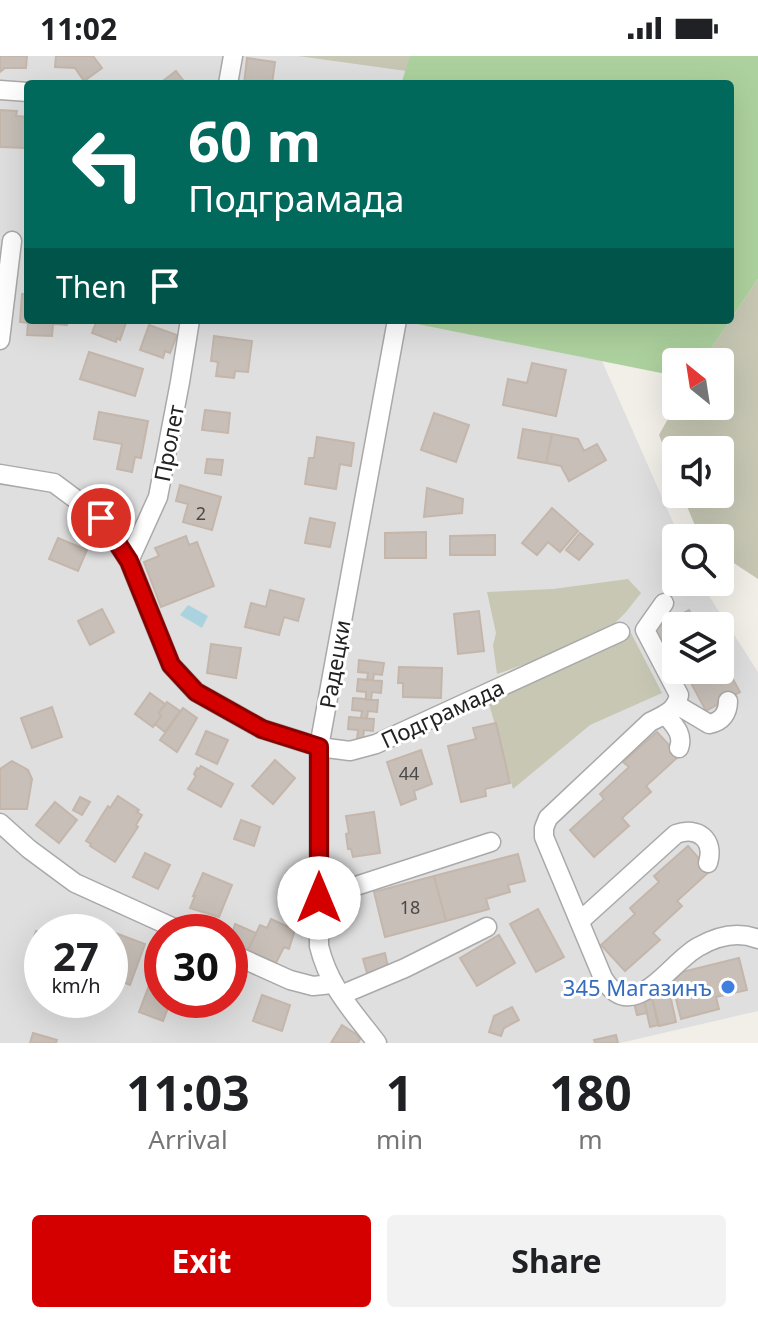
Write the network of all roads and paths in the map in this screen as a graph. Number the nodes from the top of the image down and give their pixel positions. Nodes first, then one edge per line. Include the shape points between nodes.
1 (233, 56) edge
2 (229, 80) edge
3 (0, 90) edge
4 (24, 92) edge
5 (12, 241) dead end
6 (189, 324) edge
7 (396, 324) edge
8 (0, 340) edge
9 (0, 474) edge
10 (129, 561) junction
11 (664, 603) dead end
12 (620, 632) dead end
13 (728, 701) dead end
14 (671, 710) junction
15 (319, 747) junction
16 (679, 748) dead end
17 (0, 823) edge
18 (491, 842) dead end
19 (708, 863) dead end
20 (319, 898) junction
21 (144, 914) edge
22 (580, 921) junction
23 (487, 927) dead end
24 (758, 939) edge
25 (248, 961) edge
26 (336, 990) junction
27 (377, 1043) edge

1 - 2 street
3 - 4 street
5 - 8 street
6 - 10 street, Пролет via 158,497
7 - 15 street, Радецки
9 - 10 street, Подграмада via 54,483 101,518
10 - 15 street, Подграмада via 171,665 196,692 262,729
11 - 14 street via 645,630 679,695
12 - 15 street, Подграмада via 376,744 350,751
13 - 14 street via 725,715 709,724
14 - 16 street
14 - 22 street via 650,722 548,818 544,837
15 - 20 street, Радецки
17 - 21 street via 75,883
18 - 20 street
19 - 22 street via 710,849 703,836 690,831 676,834
20 - 26 street, Радецки via 319,946
22 - 24 street via 603,978 622,996 650,988 697,947 742,933
23 - 26 street via 405,968
25 - 26 street via 290,980
26 - 27 street, Радецки

